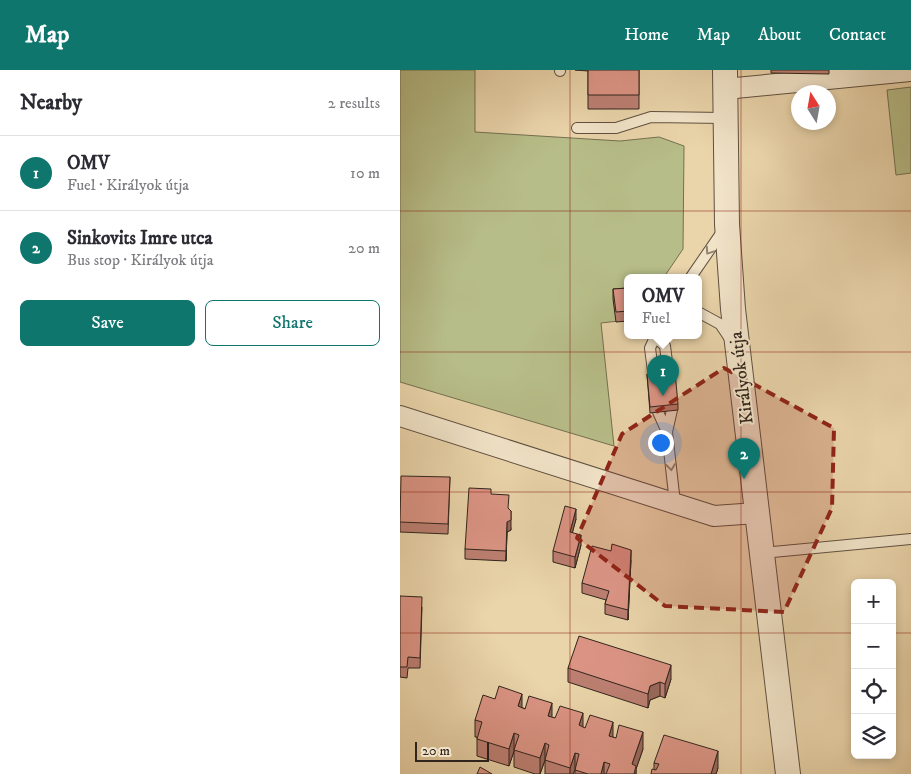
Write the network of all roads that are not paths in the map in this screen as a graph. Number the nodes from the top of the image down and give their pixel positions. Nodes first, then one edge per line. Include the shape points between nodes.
1 (911, 72) edge
2 (725, 79) edge
3 (725, 118) junction
4 (578, 128) dead end
5 (727, 224) junction
6 (693, 274) edge
7 (702, 314) edge
8 (654, 339) edge
9 (659, 339) edge
10 (738, 350) junction
11 (669, 378) edge
12 (654, 379) edge
13 (672, 410) edge
14 (658, 412) edge
15 (400, 416) edge
16 (667, 432) junction
17 (675, 503) junction
18 (757, 513) junction
19 (911, 539) edge
20 (762, 553) junction
21 (788, 774) edge

1 - 2 street
2 - 3 street, Királyok útja
3 - 4 lane via 651,117 616,128
3 - 5 street, Királyok útja
5 -> 6 lane
5 - 10 street, Királyok útja
7 - 10 lane via 720,324
8 - 12 lane via 650,348
9 - 11 lane via 665,346
10 - 18 street, Királyok útja
13 - 16 lane
14 - 16 lane
15 - 17 street
16 -> 17 lane
17 - 18 street via 714,516
18 - 20 street, Királyok útja
19 - 20 lane
20 - 21 street, Királyok útja

